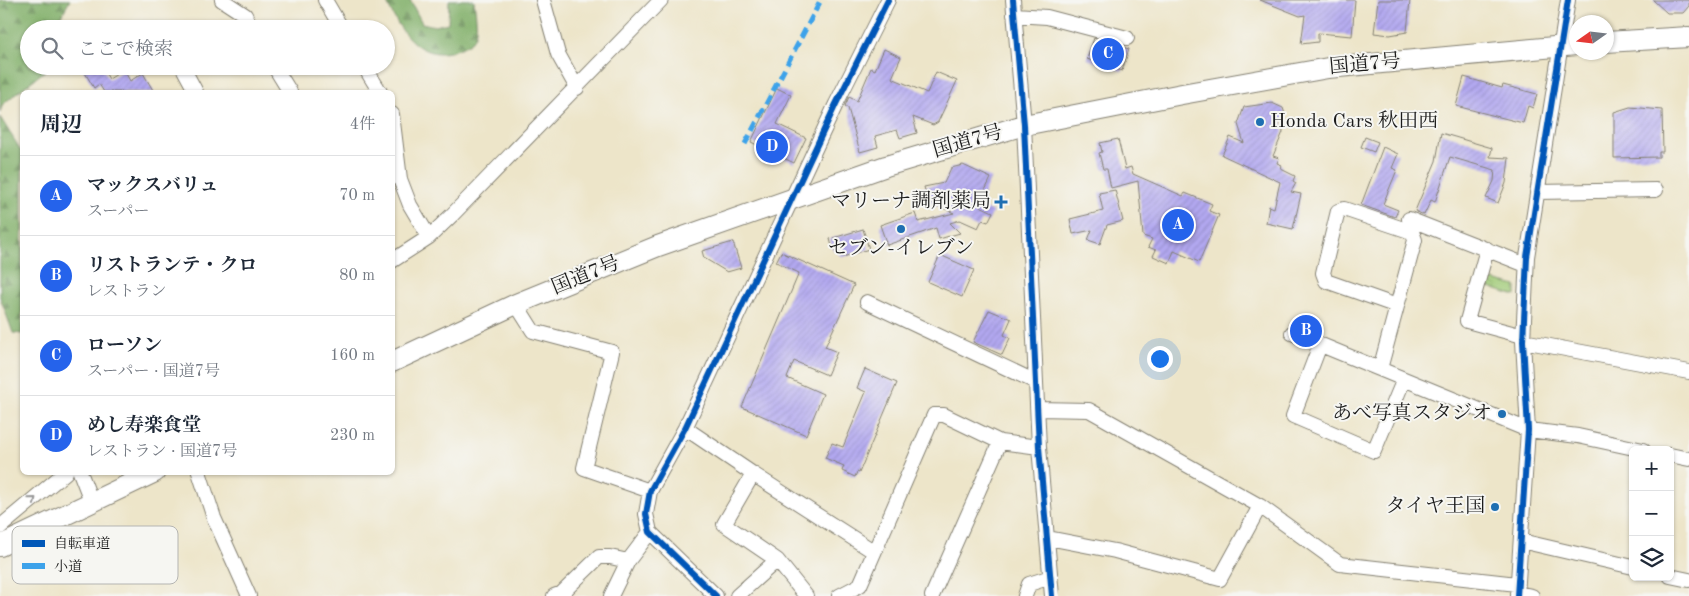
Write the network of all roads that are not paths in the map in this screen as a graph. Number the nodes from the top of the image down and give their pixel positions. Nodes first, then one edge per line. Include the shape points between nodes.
1 (222, 0) edge
2 (325, 0) edge
3 (544, 0) edge
4 (661, 0) edge
5 (1013, 0) edge
6 (1568, 0) edge
7 (884, 2) edge
8 (1014, 15) junction
9 (247, 20) edge
10 (337, 20) edge
11 (1689, 37) edge
12 (1127, 38) dead end
13 (1614, 42) edge
14 (1568, 46) edge
15 (187, 75) edge
16 (280, 75) edge
17 (370, 75) edge
18 (576, 88) junction
19 (195, 90) edge
20 (289, 90) edge
21 (379, 90) edge
22 (1024, 125) junction
23 (395, 133) edge
24 (1656, 190) dead end
25 (1537, 192) junction
26 (793, 198) junction
27 (1409, 219) dead end
28 (429, 237) junction
29 (1487, 249) junction
30 (395, 259) edge
31 (1526, 265) junction
32 (867, 302) dead end
33 (516, 304) junction
34 (1397, 306) junction
35 (1292, 333) dead end
36 (1523, 338) junction
37 (1320, 345) junction
38 (395, 361) edge
39 (1380, 369) junction
40 (1689, 372) edge
41 (1404, 379) junction
42 (1036, 382) junction
43 (1038, 409) junction
44 (685, 428) junction
45 (1528, 430) junction
46 (1000, 442) junction
47 (1040, 447) junction
48 (1629, 447) edge
49 (1674, 456) edge
50 (1689, 459) edge
51 (753, 474) junction
52 (62, 475) edge
53 (81, 475) edge
54 (149, 475) edge
55 (200, 475) edge
56 (650, 491) junction
57 (92, 503) junction
58 (1260, 506) junction
59 (43, 526) edge
60 (0, 527) edge
61 (650, 532) junction
62 (1048, 538) junction
63 (12, 540) edge
64 (1521, 541) junction
65 (0, 546) edge
66 (873, 550) junction
67 (777, 560) junction
68 (628, 561) junction
69 (1629, 566) edge
70 (1050, 577) junction
71 (1674, 577) edge
72 (1689, 580) edge
73 (1517, 591) edge
74 (249, 596) edge
75 (554, 596) edge
76 (611, 596) edge
77 (716, 596) edge
78 (737, 596) edge
79 (806, 596) edge
80 (839, 596) edge
81 (932, 596) edge
82 (1025, 596) edge
83 (1052, 596) edge
84 (1532, 596) edge

1 - 9 street
2 - 10 street
3 - 18 street via 558,54
4 - 18 street
5 - 8 street
6 - 14 street
7 - 26 street
8 - 12 street via 1047,17
8 - 22 street
11 - 13 highway
14 - 22 highway, 国道7号 via 1328,68
14 - 25 street
15 - 19 street
16 - 20 street
17 - 21 street
18 - 28 street
22 - 26 highway, 国道7号
22 - 42 street
23 - 28 street via 400,179 410,205
24 - 25 street
25 - 31 street
26 - 33 highway, 国道7号 via 658,246
26 - 44 street
27 - 29 street
28 - 30 street
29 - 31 street
29 - 36 street via 1467,321
31 - 36 street
32 - 42 street
33 - 38 highway, 国道7号
33 - 56 street via 533,331 612,352 584,468
34 - 34 street via 1415,240 1412,232 1344,209 1338,212 1323,273 1326,281
34 - 39 street
35 - 37 street
36 - 40 street
36 - 45 street
37 - 39 street
37 - 41 street via 1293,416 1374,451
39 - 41 street
41 - 45 street
42 - 43 street
43 - 47 street
43 - 58 street via 1090,410
44 - 51 street
44 - 56 street
45 - 48 street
45 - 64 street
46 - 47 street
46 - 66 street via 944,415 934,415
46 - 81 street
47 - 62 street
49 - 50 street
51 - 66 street
51 - 67 street via 724,524
60 -> 52 street
53 - 57 street
54 - 57 highway
55 - 74 street via 214,518
56 - 61 street via 646,514
57 - 59 highway
58 - 62 street via 1220,579
58 - 73 street via 1340,564
61 - 68 street
61 - 77 street
62 - 70 street
63 - 65 highway
64 - 69 street
64 - 73 street
66 - 80 street via 860,585
67 - 78 street
67 - 79 street
68 - 75 street via 599,557 562,593
68 - 76 street
70 - 82 street via 1029,584
70 - 83 street
71 - 72 street
73 - 84 street

